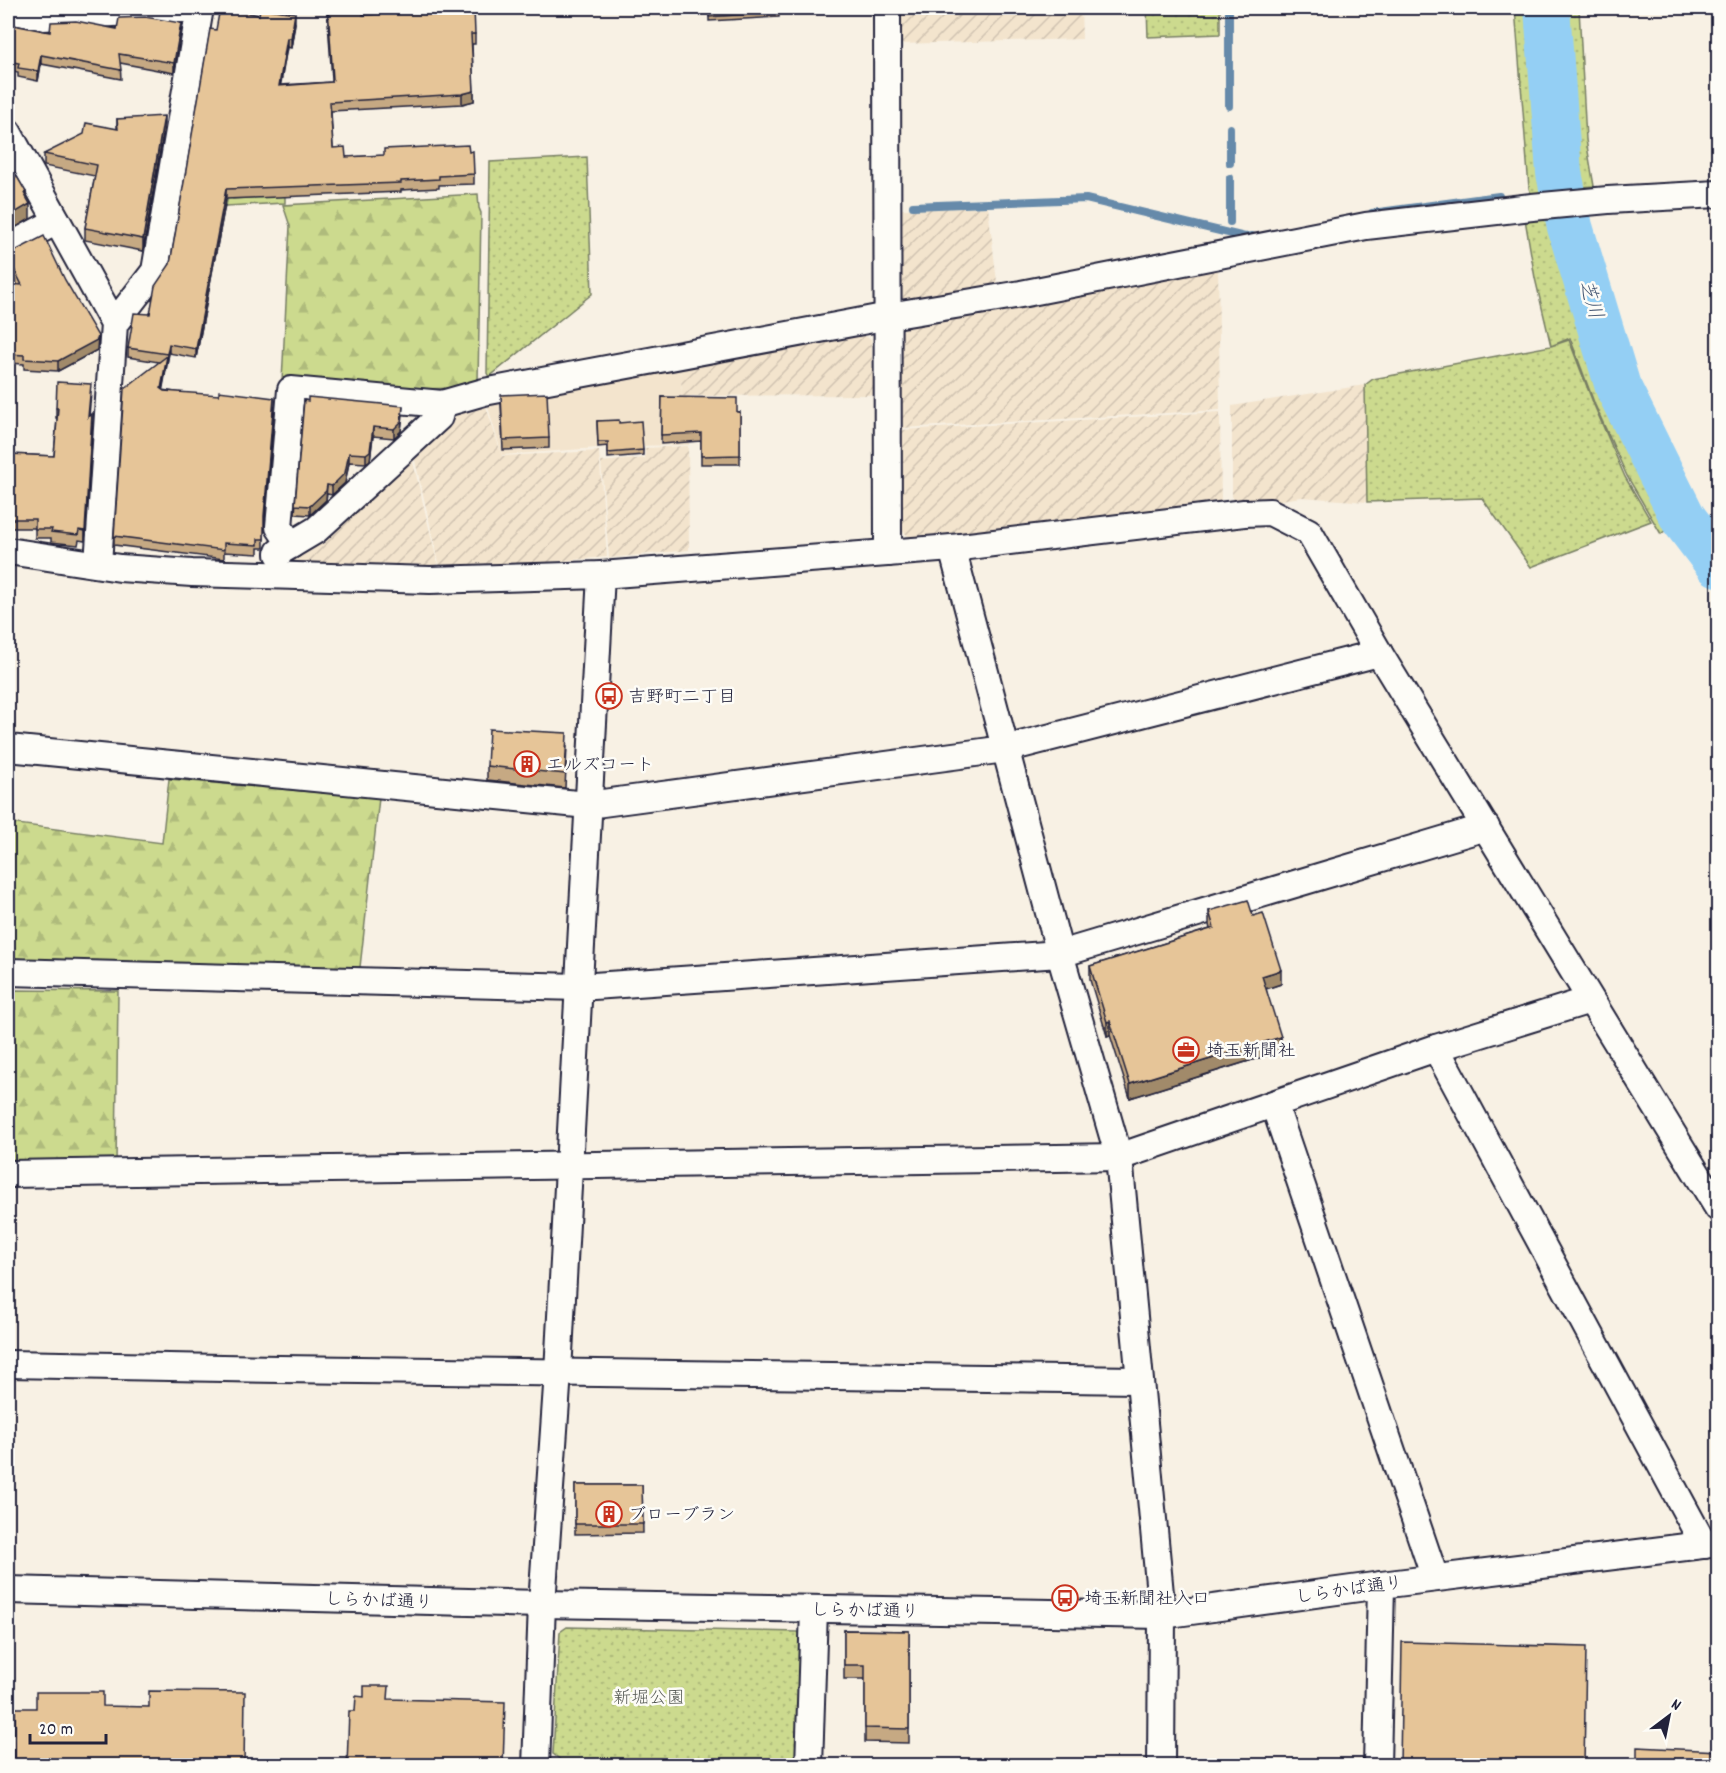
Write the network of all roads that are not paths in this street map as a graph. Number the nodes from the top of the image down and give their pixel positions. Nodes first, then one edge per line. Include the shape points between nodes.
1 (200, 8) edge
2 (887, 8) edge
3 (8, 19) edge
4 (8, 132) edge
5 (1719, 194) edge
6 (57, 221) junction
7 (8, 247) edge
8 (889, 316) junction
9 (114, 324) junction
10 (442, 404) junction
11 (291, 545) junction
12 (952, 548) junction
13 (8, 551) edge
14 (888, 553) junction
15 (98, 564) junction
16 (277, 575) junction
17 (601, 575) junction
18 (1379, 653) junction
19 (8, 748) edge
20 (1005, 749) junction
21 (588, 805) junction
22 (1486, 827) junction
23 (1060, 954) junction
24 (8, 972) edge
25 (579, 987) junction
26 (1590, 1000) junction
27 (1436, 1048) junction
28 (1274, 1104) junction
29 (1119, 1157) junction
30 (569, 1164) junction
31 (8, 1174) edge
32 (1719, 1209) edge
33 (8, 1364) edge
34 (558, 1372) junction
35 (1139, 1380) junction
36 (1711, 1544) edge
37 (1435, 1578) junction
38 (1381, 1585) junction
39 (8, 1590) edge
40 (542, 1604) junction
41 (814, 1609) junction
42 (1162, 1615) junction
43 (536, 1766) edge
44 (809, 1766) edge
45 (1161, 1766) edge
46 (1377, 1766) edge

1 - 3 street
1 - 9 street via 155,271
2 - 8 street
4 - 6 street
5 - 8 street via 1608,200 1366,226
6 - 7 street
6 - 9 street
8 - 10 street via 484,392
8 - 14 street
9 - 15 street
10 - 11 street via 439,417 361,490 316,530
10 - 11 street via 291,390 279,528
11 - 16 street via 279,552
12 - 14 street
12 - 18 street via 1270,512 1309,532
12 - 20 street
13 - 15 street
14 - 17 street
15 - 16 street via 192,573
16 - 17 street via 430,580
17 - 21 street
18 - 20 street
18 - 22 street
19 - 21 street
20 - 21 street
20 - 23 street
21 - 25 street
22 - 23 street
22 - 26 street
23 - 25 street
23 - 29 street
24 - 25 street
25 - 30 street
26 - 27 street
26 - 32 street
27 - 28 street
27 - 36 street
28 - 29 street
28 - 37 street
29 - 30 street
29 - 35 street
30 - 31 street
30 - 34 street
33 - 34 street
34 - 35 street
34 - 40 street
35 - 42 street
36 - 37 street, しらかば通り
37 - 38 street, しらかば通り
38 - 42 street, しらかば通り
38 - 46 street
39 - 40 street, しらかば通り
40 - 41 street, しらかば通り
40 - 43 street
41 - 42 street, しらかば通り
41 - 44 street
42 - 45 street

